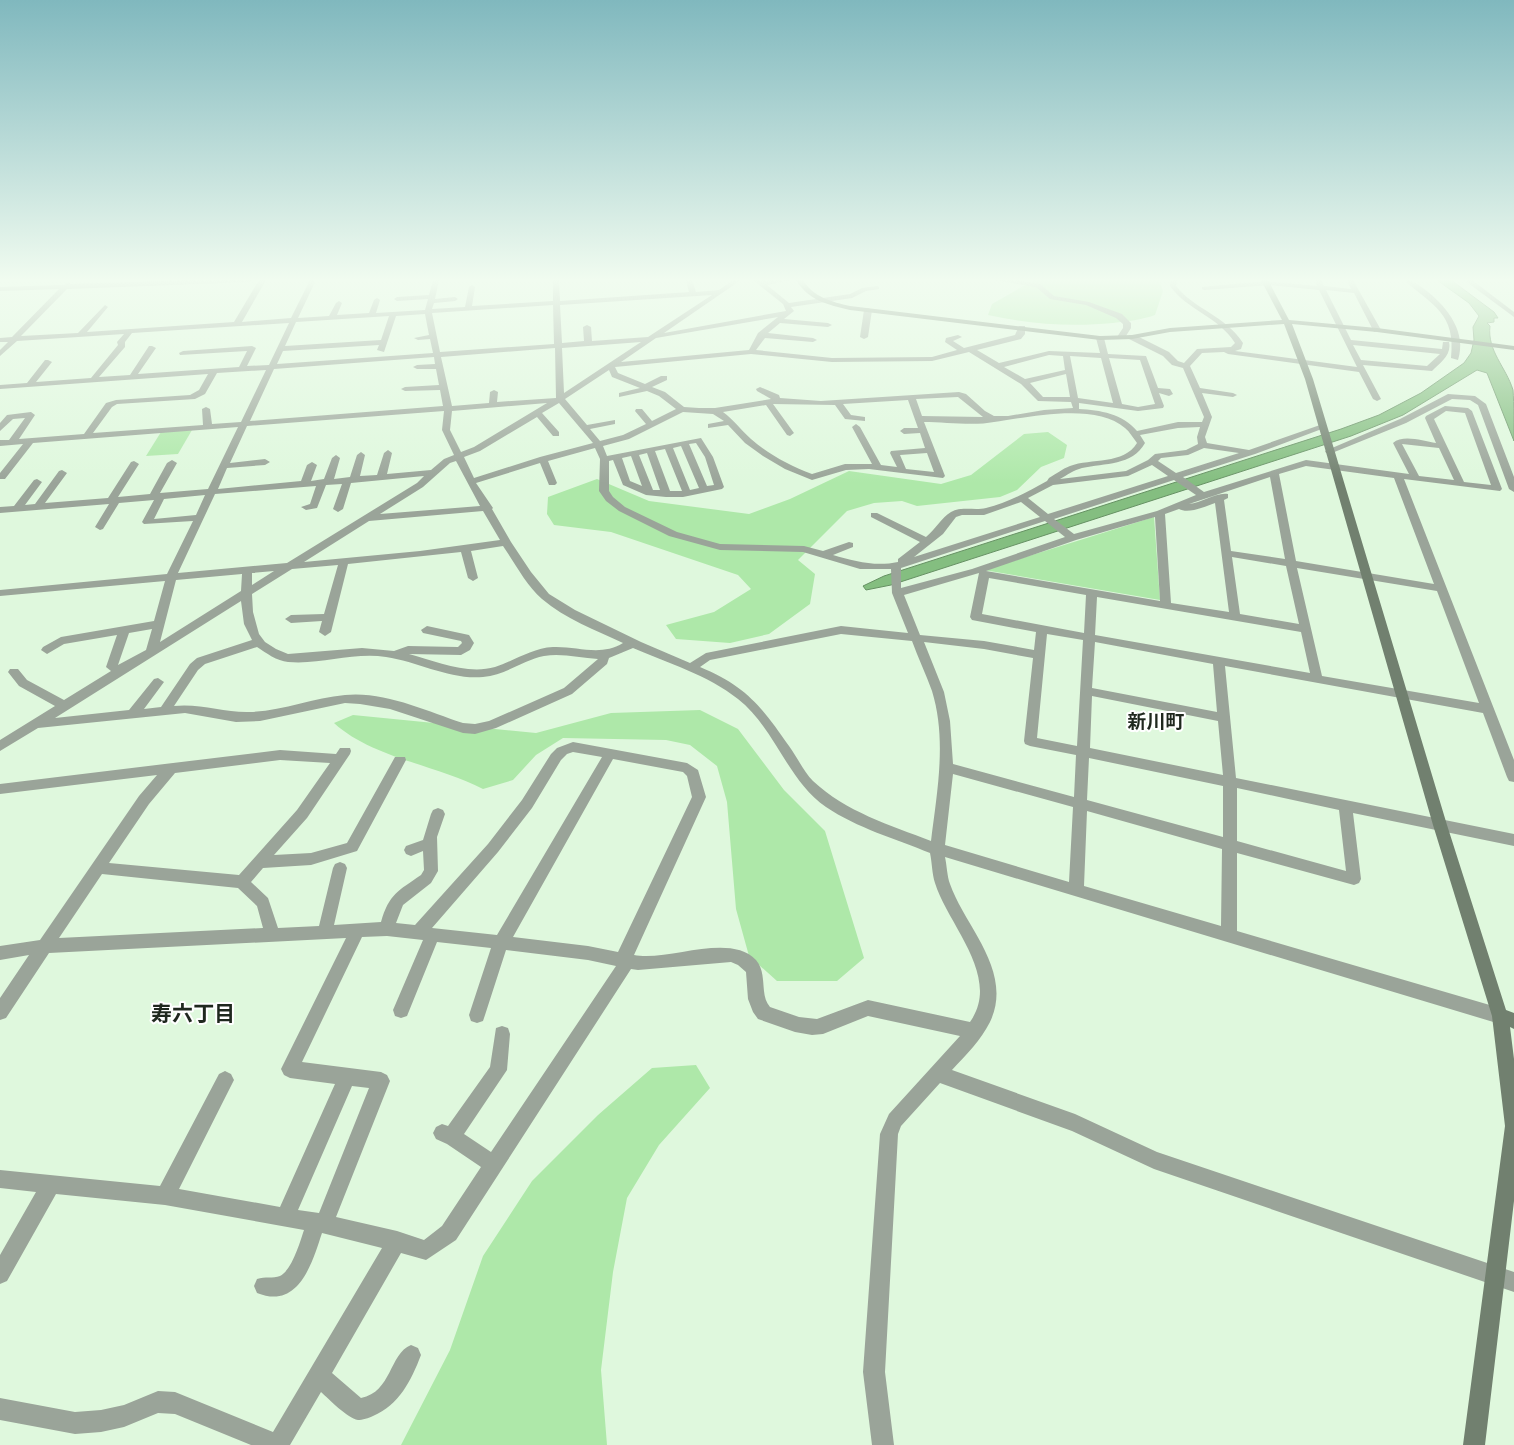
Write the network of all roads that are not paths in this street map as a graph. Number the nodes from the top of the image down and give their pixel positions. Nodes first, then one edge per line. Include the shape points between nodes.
1 (120, 347) edge
2 (303, 347) edge
3 (382, 347) edge
4 (436, 347) edge
5 (540, 347) edge
6 (559, 347) edge
7 (636, 347) edge
8 (751, 347) edge
9 (958, 347) edge
10 (981, 347) edge
11 (1103, 347) edge
12 (1153, 347) edge
13 (1235, 347) edge
14 (1299, 347) edge
15 (1351, 347) edge
16 (1437, 347) edge
17 (1457, 347) edge
18 (152, 348) dead end
19 (280, 349) joint
20 (972, 350) junction
21 (1218, 350) junction
22 (963, 351) junction
23 (751, 352) junction
24 (183, 353) dead end
25 (1066, 353) junction
26 (438, 355) junction
27 (1105, 356) junction
28 (1236, 356) dead end
29 (1455, 358) dead end
30 (378, 360) junction
31 (48, 362) dead end
32 (1304, 362) junction
33 (1189, 363) junction
34 (610, 365) junction
35 (440, 366) junction
36 (997, 366) junction
37 (1361, 366) junction
38 (271, 367) junction
39 (417, 367) dead end
40 (242, 370) junction
41 (1069, 371) junction
42 (214, 372) junction
43 (180, 374) junction
44 (132, 378) junction
45 (664, 378) dead end
46 (93, 380) junction
47 (1024, 382) junction
48 (174, 384) dead end
49 (29, 385) junction
50 (0, 387) edge
51 (444, 387) junction
52 (647, 388) junction
53 (405, 389) dead end
54 (760, 389) dead end
55 (1154, 390) junction
56 (1195, 390) junction
57 (494, 392) dead end
58 (1169, 394) dead end
59 (622, 395) dead end
60 (1233, 395) dead end
61 (911, 398) junction
62 (1377, 399) dead end
63 (558, 400) junction
64 (1075, 400) junction
65 (771, 401) junction
66 (837, 402) junction
67 (493, 405) junction
68 (1118, 406) junction
69 (448, 408) junction
70 (682, 408) junction
71 (206, 410) dead end
72 (1076, 410) junction
73 (639, 411) dead end
74 (715, 411) junction
75 (538, 412) junction
76 (729, 419) junction
77 (862, 419) dead end
78 (920, 419) junction
79 (1004, 419) junction
80 (994, 420) junction
81 (612, 422) dead end
82 (957, 423) dead end
83 (244, 424) junction
84 (651, 425) junction
85 (1205, 425) junction
86 (711, 426) dead end
87 (208, 427) junction
88 (1323, 427) junction
89 (0, 428) edge
90 (585, 428) junction
91 (856, 428) dead end
92 (924, 430) junction
93 (904, 431) dead end
94 (790, 433) dead end
95 (556, 434) dead end
96 (1134, 434) junction
97 (88, 436) junction
98 (30, 441) junction
99 (12, 442) junction
100 (0, 443) edge
101 (684, 443) junction
102 (598, 444) junction
103 (1203, 445) junction
104 (668, 446) junction
105 (1442, 446) junction
106 (650, 450) junction
107 (931, 450) junction
108 (1329, 450) junction
109 (1252, 452) junction
110 (388, 453) dead end
111 (634, 453) junction
112 (361, 455) dead end
113 (459, 457) junction
114 (617, 457) junction
115 (336, 458) dead end
116 (543, 459) junction
117 (604, 459) junction
118 (1152, 461) junction
119 (265, 462) dead end
120 (172, 463) dead end
121 (134, 464) dead end
122 (312, 465) dead end
123 (224, 466) junction
124 (878, 467) junction
125 (1335, 467) junction
126 (903, 470) junction
127 (62, 473) dead end
128 (432, 473) junction
129 (1274, 473) junction
130 (1398, 476) junction
131 (1176, 477) junction
132 (2, 478) dead end
133 (381, 478) junction
134 (1416, 478) junction
135 (350, 480) junction
136 (37, 482) dead end
137 (325, 482) junction
138 (471, 482) junction
139 (552, 483) dead end
140 (1052, 483) junction
141 (305, 484) junction
142 (1242, 484) junction
143 (1460, 484) junction
144 (1514, 489) edge
145 (704, 490) junction
146 (212, 492) junction
147 (648, 493) junction
148 (687, 493) junction
149 (1200, 493) junction
150 (666, 494) junction
151 (156, 497) junction
152 (1022, 498) junction
153 (1219, 499) junction
154 (113, 501) junction
155 (73, 504) junction
156 (38, 507) junction
157 (306, 507) dead end
158 (338, 508) dead end
159 (488, 508) junction
160 (17, 509) junction
161 (0, 510) edge
162 (1164, 511) junction
163 (874, 515) dead end
164 (66, 516) dead end
165 (200, 518) junction
166 (366, 518) junction
167 (1048, 518) junction
168 (100, 527) dead end
169 (1069, 535) junction
170 (927, 541) junction
171 (506, 542) junction
172 (848, 545) dead end
173 (465, 549) junction
174 (1227, 553) junction
175 (825, 554) junction
176 (344, 561) junction
177 (1291, 563) junction
178 (290, 566) junction
179 (896, 568) junction
180 (247, 570) junction
181 (980, 573) junction
182 (1366, 575) junction
183 (171, 577) junction
184 (472, 578) dead end
185 (1441, 588) junction
186 (897, 591) junction
187 (246, 592) junction
188 (0, 593) edge
189 (1092, 593) junction
190 (1166, 606) junction
191 (329, 617) junction
192 (1235, 617) junction
193 (291, 619) dead end
194 (159, 624) junction
195 (1042, 629) junction
196 (1306, 629) junction
197 (124, 630) junction
198 (427, 630) dead end
199 (325, 632) dead end
200 (914, 636) junction
201 (1089, 638) junction
202 (259, 642) junction
203 (632, 643) junction
204 (46, 650) dead end
205 (151, 652) junction
206 (395, 655) junction
207 (604, 655) junction
208 (1039, 655) junction
209 (1219, 662) junction
210 (691, 668) junction
211 (122, 671) junction
212 (14, 672) dead end
213 (1317, 679) junction
214 (158, 682) dead end
215 (1086, 691) junction
216 (1402, 694) junction
217 (64, 706) junction
218 (1487, 709) junction
219 (164, 710) junction
220 (134, 713) junction
221 (1224, 718) junction
222 (34, 724) junction
223 (0, 746) edge
224 (1082, 752) junction
225 (610, 754) junction
226 (400, 760) dead end
227 (947, 767) junction
228 (172, 768) junction
229 (1514, 777) edge
230 (1230, 782) junction
231 (0, 789) edge
232 (1081, 804) junction
233 (1346, 806) junction
234 (438, 814) dead end
235 (1440, 825) junction
236 (1514, 840) edge
237 (430, 843) junction
238 (1230, 845) junction
239 (937, 849) junction
240 (411, 850) dead end
241 (259, 862) junction
242 (98, 868) junction
243 (340, 868) dead end
244 (242, 882) junction
245 (1076, 890) junction
246 (387, 929) junction
247 (358, 930) junction
248 (325, 932) junction
249 (273, 935) junction
250 (424, 935) junction
251 (1229, 937) junction
252 (501, 943) junction
253 (45, 946) junction
254 (0, 953) edge
255 (627, 962) junction
256 (401, 1010) dead end
257 (0, 1012) edge
258 (477, 1015) dead end
259 (1507, 1019) edge
260 (974, 1031) junction
261 (502, 1034) dead end
262 (937, 1073) junction
263 (347, 1076) junction
264 (225, 1080) dead end
265 (1513, 1149) edge
266 (494, 1165) junction
267 (0, 1179) edge
268 (51, 1184) junction
269 (165, 1196) junction
270 (285, 1217) junction
271 (320, 1223) junction
272 (397, 1241) junction
273 (0, 1274) edge
274 (1495, 1276) junction
275 (1514, 1282) edge
276 (264, 1286) dead end
277 (411, 1355) dead end
278 (318, 1376) junction
279 (0, 1409) edge
280 (278, 1445) edge
281 (883, 1445) edge
282 (1474, 1445) edge

1 - 46 street
2 - 19 street
3 - 30 street
4 - 26 street
5 - 26 street
6 - 63 street
7 - 34 street
8 - 23 street
9 - 22 street
10 - 20 street
11 - 27 street
12 - 33 street via 1175,363
13 - 21 street
14 - 32 street
15 - 37 street
16 - 37 street via 1446,348 1440,360 1429,369
17 - 29 street
18 - 44 street
19 - 38 street
20 - 22 street
20 - 36 street
21 - 32 street
21 - 33 street via 1200,351
22 - 23 street via 932,359 873,360 832,360
23 - 34 street
24 - 40 street via 252,348
25 - 27 street
25 - 36 street via 1049,353
25 - 41 street
26 - 30 street
26 - 35 street
27 - 55 street via 1143,358
27 - 68 street
28 - 33 street via 1219,354
30 - 38 street
31 - 49 street
32 - 37 street
32 - 88 street
33 - 56 street
34 - 52 street via 615,375
34 - 63 street
35 - 39 street
35 - 51 street
36 - 47 street
37 - 62 street
38 - 40 street
38 - 83 street
40 - 42 street
41 - 47 street
41 - 64 street
42 - 43 street
42 - 97 street via 202,392 192,397 110,405
43 - 44 street
43 - 48 street
44 - 46 street
45 - 52 street
46 - 49 street
47 - 64 street via 1041,398
49 - 50 street
51 - 53 street
51 - 69 street
52 - 59 street
52 - 70 street
54 - 65 street via 776,398
55 - 58 street via 1168,391
55 - 68 street via 1160,406 1138,409
56 - 60 street
56 - 85 street via 1208,417
57 - 67 street
61 - 66 street
61 - 78 street
61 - 79 street via 959,394 984,415
63 - 67 street
63 - 75 street
63 - 90 street
64 - 68 street
64 - 72 street
65 - 66 street
65 - 74 street
65 - 94 street
66 - 77 street via 848,417
67 - 69 street
69 - 83 street
69 - 113 street via 446,430
70 - 74 street
70 - 84 street
71 - 87 street
72 - 79 street
72 - 96 street via 1121,422
73 - 84 street
74 - 76 street
75 - 95 street
75 - 113 street via 477,450
76 - 86 street
76 - 124 street via 752,444 786,466 812,477 845,467
78 - 80 street
78 - 92 street
79 - 80 street
80 - 82 street
81 - 90 street
83 - 87 street
83 - 123 street
84 - 102 street via 626,437
85 - 96 street via 1179,423
85 - 103 street via 1201,437
87 - 97 street
88 - 108 street
88 - 109 street
89 - 99 street via 10,417 31,415
90 - 102 street
91 - 124 street
92 - 93 street
92 - 107 street
96 - 140 street via 1141,442 1140,446 1119,460 1072,468
97 - 98 street
98 - 99 street
98 - 132 street
99 - 100 street
101 - 104 street
101 - 145 street
101 - 145 street via 698,440 708,457 719,487
102 - 116 street
102 - 117 street
103 - 109 street
103 - 118 street via 1188,452 1158,456
104 - 106 street
104 - 148 street
105 - 134 street via 1397,443
105 - 143 street
105 - 143 street via 1429,418 1446,408 1468,411 1497,489
106 - 111 street
106 - 150 street
107 - 126 street via 894,453
107 - 126 street via 940,476
108 - 125 street
108 - 144 street via 1403,421 1451,396 1472,398 1482,404
109 - 131 street
110 - 133 street
111 - 114 street
111 - 147 street
112 - 135 street
113 - 128 street via 446,461
113 - 138 street
114 - 117 street
114 - 147 street via 626,483
115 - 137 street
116 - 138 street
116 - 139 street
117 - 175 street via 604,491 609,499 622,509 673,534 720,547 796,548
118 - 131 street
118 - 140 street via 1135,471 1118,475
119 - 123 street
120 - 151 street
121 - 154 street
122 - 141 street
123 - 146 street
124 - 126 street
125 - 129 street via 1306,463
125 - 130 street
125 - 182 street
127 - 156 street
128 - 133 street
128 - 166 street via 420,485
129 - 142 street
129 - 177 street
130 - 134 street
130 - 185 street
131 - 149 street
131 - 167 street
133 - 135 street
134 - 143 street
135 - 137 street
135 - 158 street
136 - 160 street
137 - 141 street
137 - 157 street via 314,506
138 - 159 street
140 - 152 street
141 - 146 street
142 - 149 street
142 - 153 street via 1240,490
145 - 148 street
146 - 151 street
146 - 165 street
147 - 150 street
148 - 150 street
149 - 162 street
151 - 154 street
151 - 165 street via 147,522
152 - 167 street
152 - 170 street via 984,512 953,515
153 - 162 street via 1200,506
153 - 174 street
154 - 155 street
154 - 168 street
155 - 156 street
155 - 164 street
156 - 160 street
159 - 166 street
159 - 171 street
160 - 161 street
162 - 169 street
162 - 190 street
163 - 170 street
165 - 183 street
166 - 178 street
167 - 169 street
167 - 179 street
169 - 181 street
170 - 179 street
171 - 173 street
171 - 203 street via 545,596 571,613
172 - 175 street
173 - 176 street
173 - 184 street
174 - 177 street
174 - 192 street
175 - 179 street via 860,566
176 - 178 street
176 - 191 street
177 - 182 street
177 - 196 street
178 - 180 street
178 - 187 street
179 - 186 street
180 - 183 street
180 - 187 street
181 - 186 street
181 - 189 street
181 - 195 street via 976,617
182 - 185 street
182 - 216 street
183 - 188 street
183 - 194 street
185 - 218 street
186 - 200 street
187 - 202 street via 248,622
187 - 205 street
189 - 190 street
189 - 201 street
190 - 192 street
191 - 193 street
191 - 199 street
192 - 196 street
194 - 197 street
194 - 205 street
195 - 201 street
195 - 208 street
196 - 213 street
197 - 204 street via 62,641
197 - 211 street via 112,667
198 - 206 street via 465,638 468,643 461,651 408,650
200 - 208 street
200 - 210 street via 841,630 706,657
200 - 227 street via 938,692 944,721
201 - 209 street
201 - 215 street
202 - 206 street via 274,654 287,658 372,652
202 - 219 street via 202,661 194,667
203 - 207 street via 620,651
203 - 210 street
205 - 211 street
206 - 207 street via 465,672 503,669 541,652
207 - 219 street via 603,661 568,691 492,725 475,729 360,698 260,716
208 - 224 street via 1030,741
209 - 213 street
209 - 221 street
210 - 239 street via 743,696 764,720 807,783 831,803 858,818
211 - 217 street
212 - 217 street via 23,683
213 - 216 street
214 - 220 street
215 - 221 street
215 - 224 street
216 - 218 street
216 - 235 street
217 - 222 street
218 - 229 street
219 - 220 street
220 - 222 street
221 - 230 street
222 - 223 street
224 - 230 street
224 - 232 street
225 - 250 street via 573,747 562,751 527,804
225 - 252 street
225 - 255 street via 686,768 693,774 699,798 626,952
226 - 241 street via 352,847 311,859
227 - 232 street
227 - 239 street
228 - 231 street
228 - 241 street via 280,755 343,755 302,814
228 - 242 street via 144,800
230 - 233 street
230 - 238 street
232 - 238 street
232 - 245 street
233 - 235 street
233 - 238 street via 1354,880
234 - 237 street
235 - 236 street
235 - 259 street
237 - 240 street
237 - 246 street via 431,871 426,879 398,900
238 - 251 street
239 - 245 street
239 - 260 street via 942,883 976,946 984,973 988,998 983,1018
241 - 244 street
242 - 244 street
242 - 253 street
243 - 248 street
244 - 249 street via 263,903
245 - 251 street
246 - 247 street
246 - 250 street
247 - 248 street
247 - 263 street via 290,1069
248 - 249 street
249 - 253 street
250 - 252 street
250 - 256 street
251 - 259 street
252 - 255 street via 588,953
252 - 258 street
253 - 254 street
253 - 257 street
255 - 260 street via 731,955 743,958 755,972 760,1009 802,1026 819,1027 868,1008
255 - 266 street
259 - 265 street
260 - 262 street
261 - 266 street via 498,1070 447,1134
262 - 274 street via 1075,1123 1154,1160
262 - 281 street via 895,1120 888,1134 874,1372
263 - 270 street
263 - 271 street via 381,1081
264 - 269 street
265 - 274 street
266 - 272 street via 449,1233 426,1250
267 - 268 street
268 - 269 street
268 - 273 street
269 - 270 street
270 - 271 street
271 - 272 street
271 - 276 street via 289,1282 276,1287
272 - 278 street
274 - 275 street
274 - 282 street
277 - 278 street via 387,1397 371,1408 358,1409
278 - 280 street
279 - 280 street via 75,1423 124,1416 158,1402 175,1403

